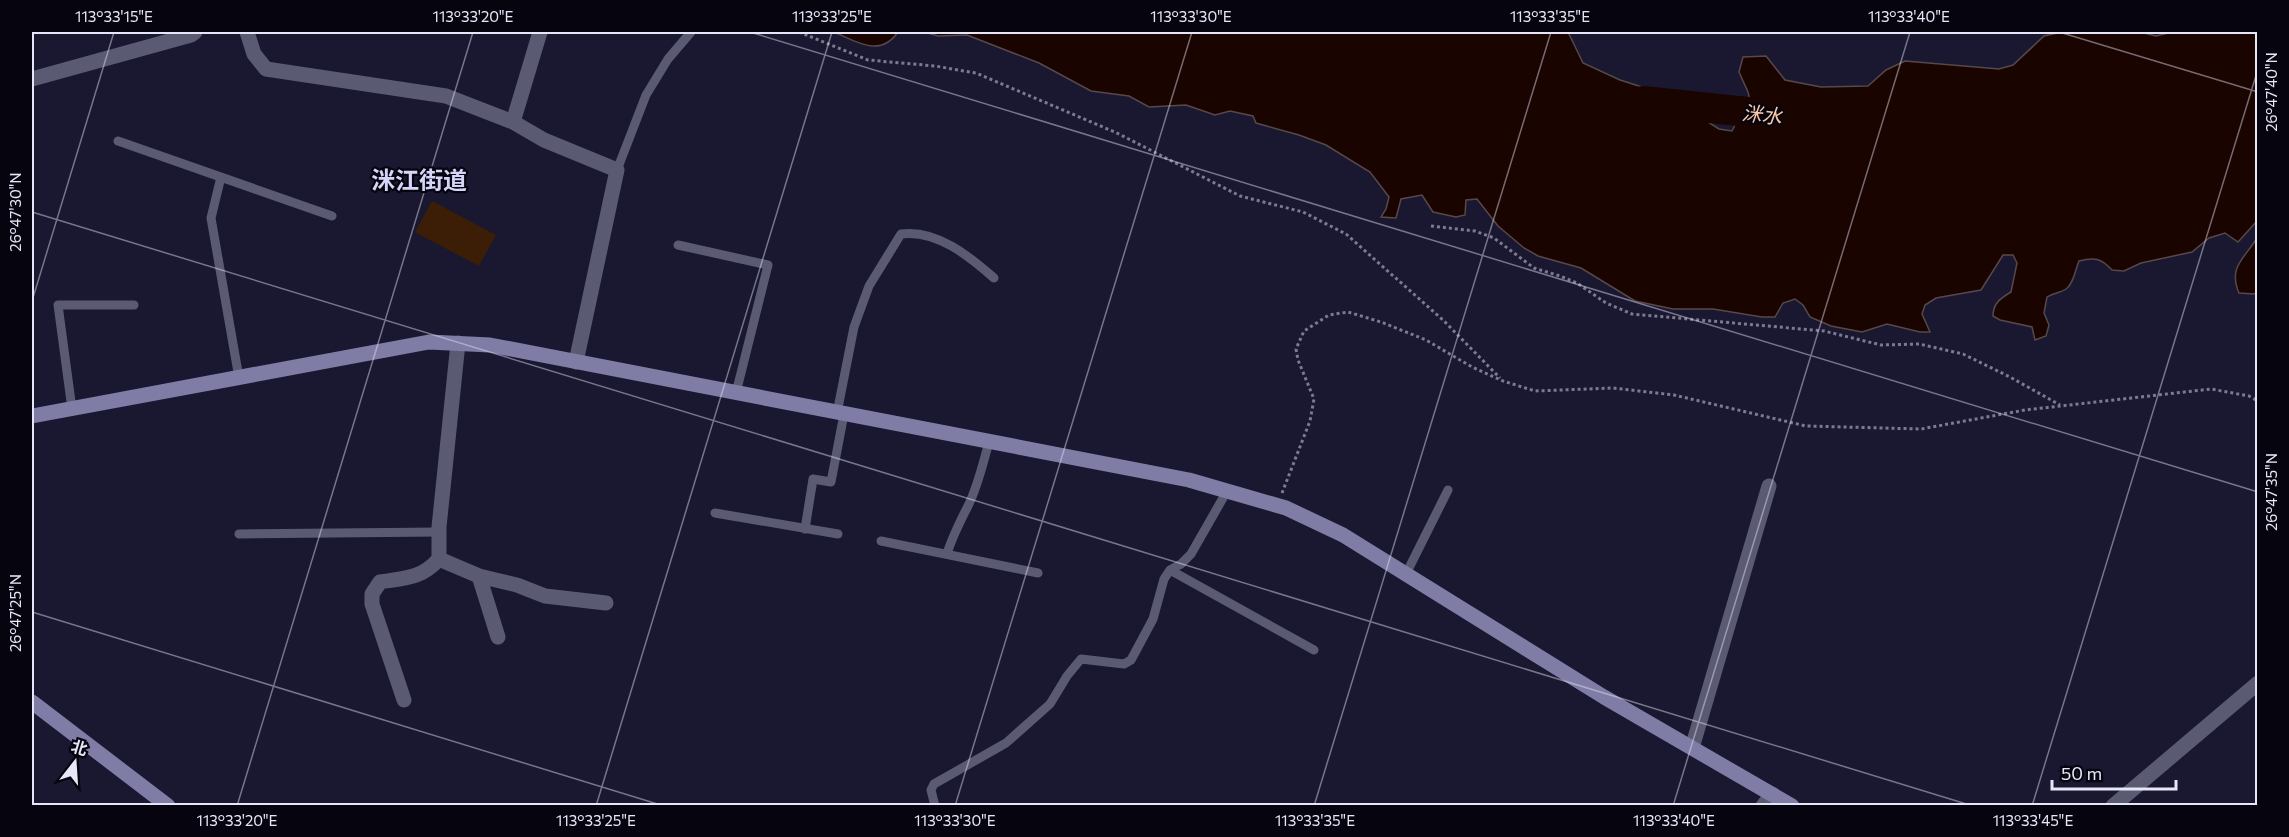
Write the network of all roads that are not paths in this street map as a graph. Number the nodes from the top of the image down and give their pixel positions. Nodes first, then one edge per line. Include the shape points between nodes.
1 (195, 32) edge
2 (247, 32) edge
3 (540, 32) edge
4 (691, 32) edge
5 (32, 79) edge
6 (513, 122) junction
7 (118, 141) dead end
8 (617, 170) junction
9 (221, 177) junction
10 (332, 216) dead end
11 (678, 245) dead end
12 (994, 278) dead end
13 (134, 305) dead end
14 (458, 344) junction
15 (576, 362) junction
16 (239, 378) junction
17 (736, 393) junction
18 (72, 409) junction
19 (840, 413) junction
20 (32, 416) edge
21 (989, 442) junction
22 (1769, 486) dead end
23 (1448, 490) dead end
24 (1227, 491) junction
25 (715, 513) dead end
26 (805, 529) junction
27 (439, 532) junction
28 (239, 534) dead end
29 (838, 534) dead end
30 (880, 541) dead end
31 (946, 554) junction
32 (439, 559) junction
33 (1170, 570) junction
34 (1038, 573) dead end
35 (1406, 574) junction
36 (479, 576) junction
37 (606, 603) dead end
38 (498, 637) dead end
39 (1314, 650) dead end
40 (2258, 682) edge
41 (404, 700) dead end
42 (32, 702) edge
43 (1692, 748) junction
44 (1768, 800) edge
45 (168, 806) edge
46 (935, 806) edge
47 (1792, 806) edge
48 (2113, 806) edge

1 - 5 street
2 - 6 street via 254,54 266,69 446,96
3 - 6 street
4 - 8 lane via 668,59 646,95
6 - 8 street via 544,140
7 - 9 lane
8 - 15 street
9 - 10 lane
9 - 16 lane via 211,218
11 - 17 lane via 768,265
12 - 19 lane via 968,255 937,240 913,232 901,234 869,286 854,327
13 - 18 lane via 58,305
14 - 15 main road via 490,345
14 - 16 main road via 429,342
14 - 27 street
15 - 17 main road
16 - 18 main road
17 - 19 main road
18 - 20 main road
19 - 21 main road
19 - 26 lane via 831,482 813,479
21 - 24 main road via 1189,480
21 - 31 lane via 968,506
22 - 43 street
23 - 35 lane
24 - 33 lane via 1191,555
24 - 35 main road via 1277,506 1343,535
25 - 26 lane
26 - 29 lane
27 - 28 lane
27 - 32 street
30 - 31 lane
31 - 34 lane
32 - 36 street
32 - 41 street via 420,575 380,582 372,594
33 - 39 lane
33 - 46 lane via 1153,619 1131,660 1124,664 1081,659 1050,704 1006,743 934,784 931,790
35 - 43 main road
36 - 37 street via 545,596
36 - 38 street
40 - 48 street
42 - 45 main road
43 - 44 main road
44 - 47 main road

